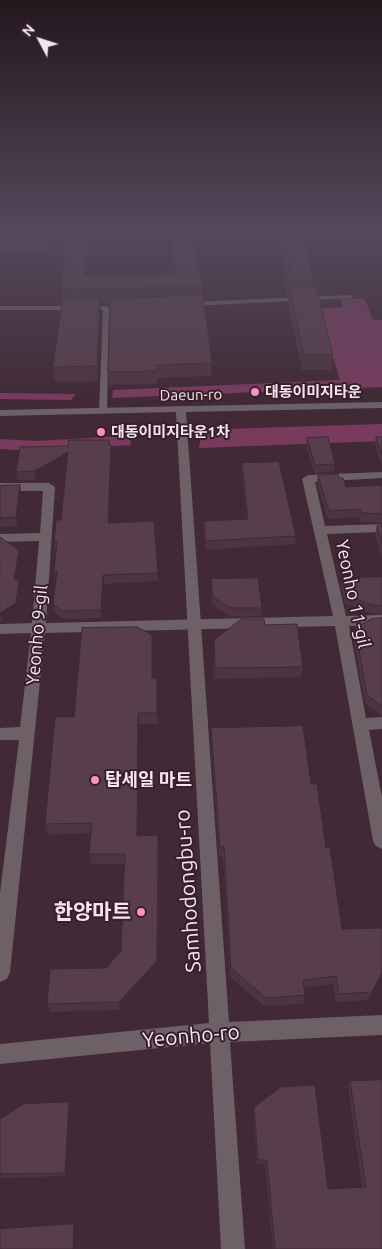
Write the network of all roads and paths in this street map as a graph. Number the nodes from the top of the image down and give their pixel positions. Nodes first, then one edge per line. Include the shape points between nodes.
1 (350, 298) dead end
2 (184, 304) edge
3 (115, 307) edge
4 (0, 308) edge
5 (106, 308) junction
6 (382, 405) edge
7 (181, 410) junction
8 (103, 412) junction
9 (0, 414) edge
10 (382, 475) edge
11 (0, 487) edge
12 (382, 528) edge
13 (319, 530) junction
14 (45, 537) junction
15 (0, 538) edge
16 (382, 620) edge
17 (341, 622) junction
18 (194, 624) junction
19 (39, 628) junction
20 (0, 629) edge
21 (382, 723) edge
22 (360, 724) junction
23 (27, 733) junction
24 (0, 734) edge
25 (382, 841) edge
26 (6, 869) edge
27 (0, 972) edge
28 (382, 1025) edge
29 (219, 1032) junction
30 (0, 1054) edge
31 (233, 1249) edge

1 - 2 lane
3 - 5 lane
4 - 5 lane
5 - 8 lane
6 - 7 street, Daeun-ro
7 - 8 street, Daeun-ro
7 - 18 street, Samhodongbu-ro
8 - 9 street, Daeun-ro
10 - 13 street, Yeonho 11-gil via 308,479
11 - 14 street, Yeonho 9-gil via 49,486
12 - 13 street, Yeonho 11-gil
13 - 17 street, Yeonho 11-gil
14 - 15 street
14 - 19 street, Yeonho 9-gil
16 - 17 street
17 - 18 street
17 - 22 street, Yeonho 11-gil
18 - 19 street
18 - 29 street, Samhodongbu-ro
19 - 20 street
19 - 23 street, Yeonho 9-gil
21 - 22 street
22 - 25 street, Yeonho 11-gil
23 - 24 street
23 - 26 street, Yeonho 9-gil
26 - 27 street, Yeonho 9-gil
28 - 29 street, Yeonho-ro
29 - 30 street, Yeonho-ro
29 - 31 street, Samhodongbu-ro

